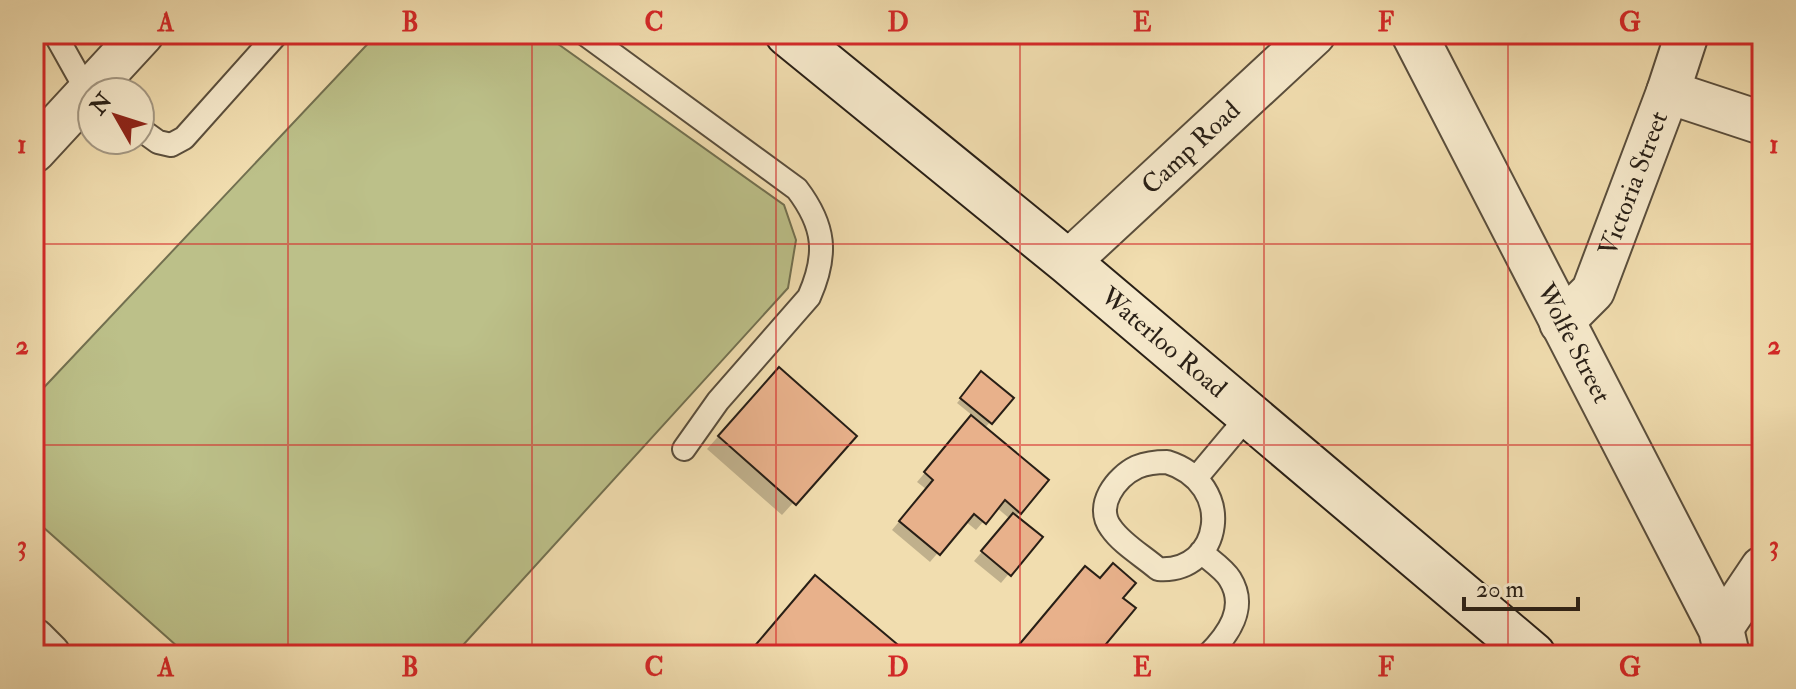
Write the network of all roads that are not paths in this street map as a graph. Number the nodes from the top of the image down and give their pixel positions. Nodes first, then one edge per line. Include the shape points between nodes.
1 (55, 34) edge
2 (142, 34) edge
3 (277, 34) edge
4 (585, 34) edge
5 (788, 34) edge
6 (1314, 34) edge
7 (1414, 34) edge
8 (1687, 34) edge
9 (80, 76) edge
10 (106, 76) edge
11 (1668, 92) junction
12 (76, 108) edge
13 (1762, 123) edge
14 (156, 141) edge
15 (34, 151) edge
16 (1068, 262) junction
17 (1561, 323) junction
18 (1249, 415) junction
19 (684, 449) dead end
20 (1197, 477) junction
21 (1201, 552) junction
22 (1762, 568) edge
23 (34, 640) edge
24 (1724, 642) edge
25 (49, 655) edge
26 (1208, 655) edge
27 (1533, 655) edge

1 - 9 lane
2 - 10 street
3 - 14 lane via 184,138 171,145
4 - 19 lane via 797,189 821,237 818,277 809,297 718,401
5 - 16 main road, Waterloo Road
6 - 16 street, Camp Road
7 - 17 main road, Wolfe Street
8 - 11 street, Victoria Street
11 - 13 street
11 - 17 street, Victoria Street via 1593,291
12 - 15 street
16 - 18 main road, Waterloo Road
17 - 24 main road, Wolfe Street
18 - 20 lane
18 - 27 main road, Waterloo Road
20 - 21 lane via 1213,505 1214,522
20 - 21 lane via 1167,462 1134,468 1121,478 1105,507 1111,529 1158,569 1177,569
21 - 26 lane via 1230,578 1236,601 1228,634
22 - 24 street
23 - 25 street

